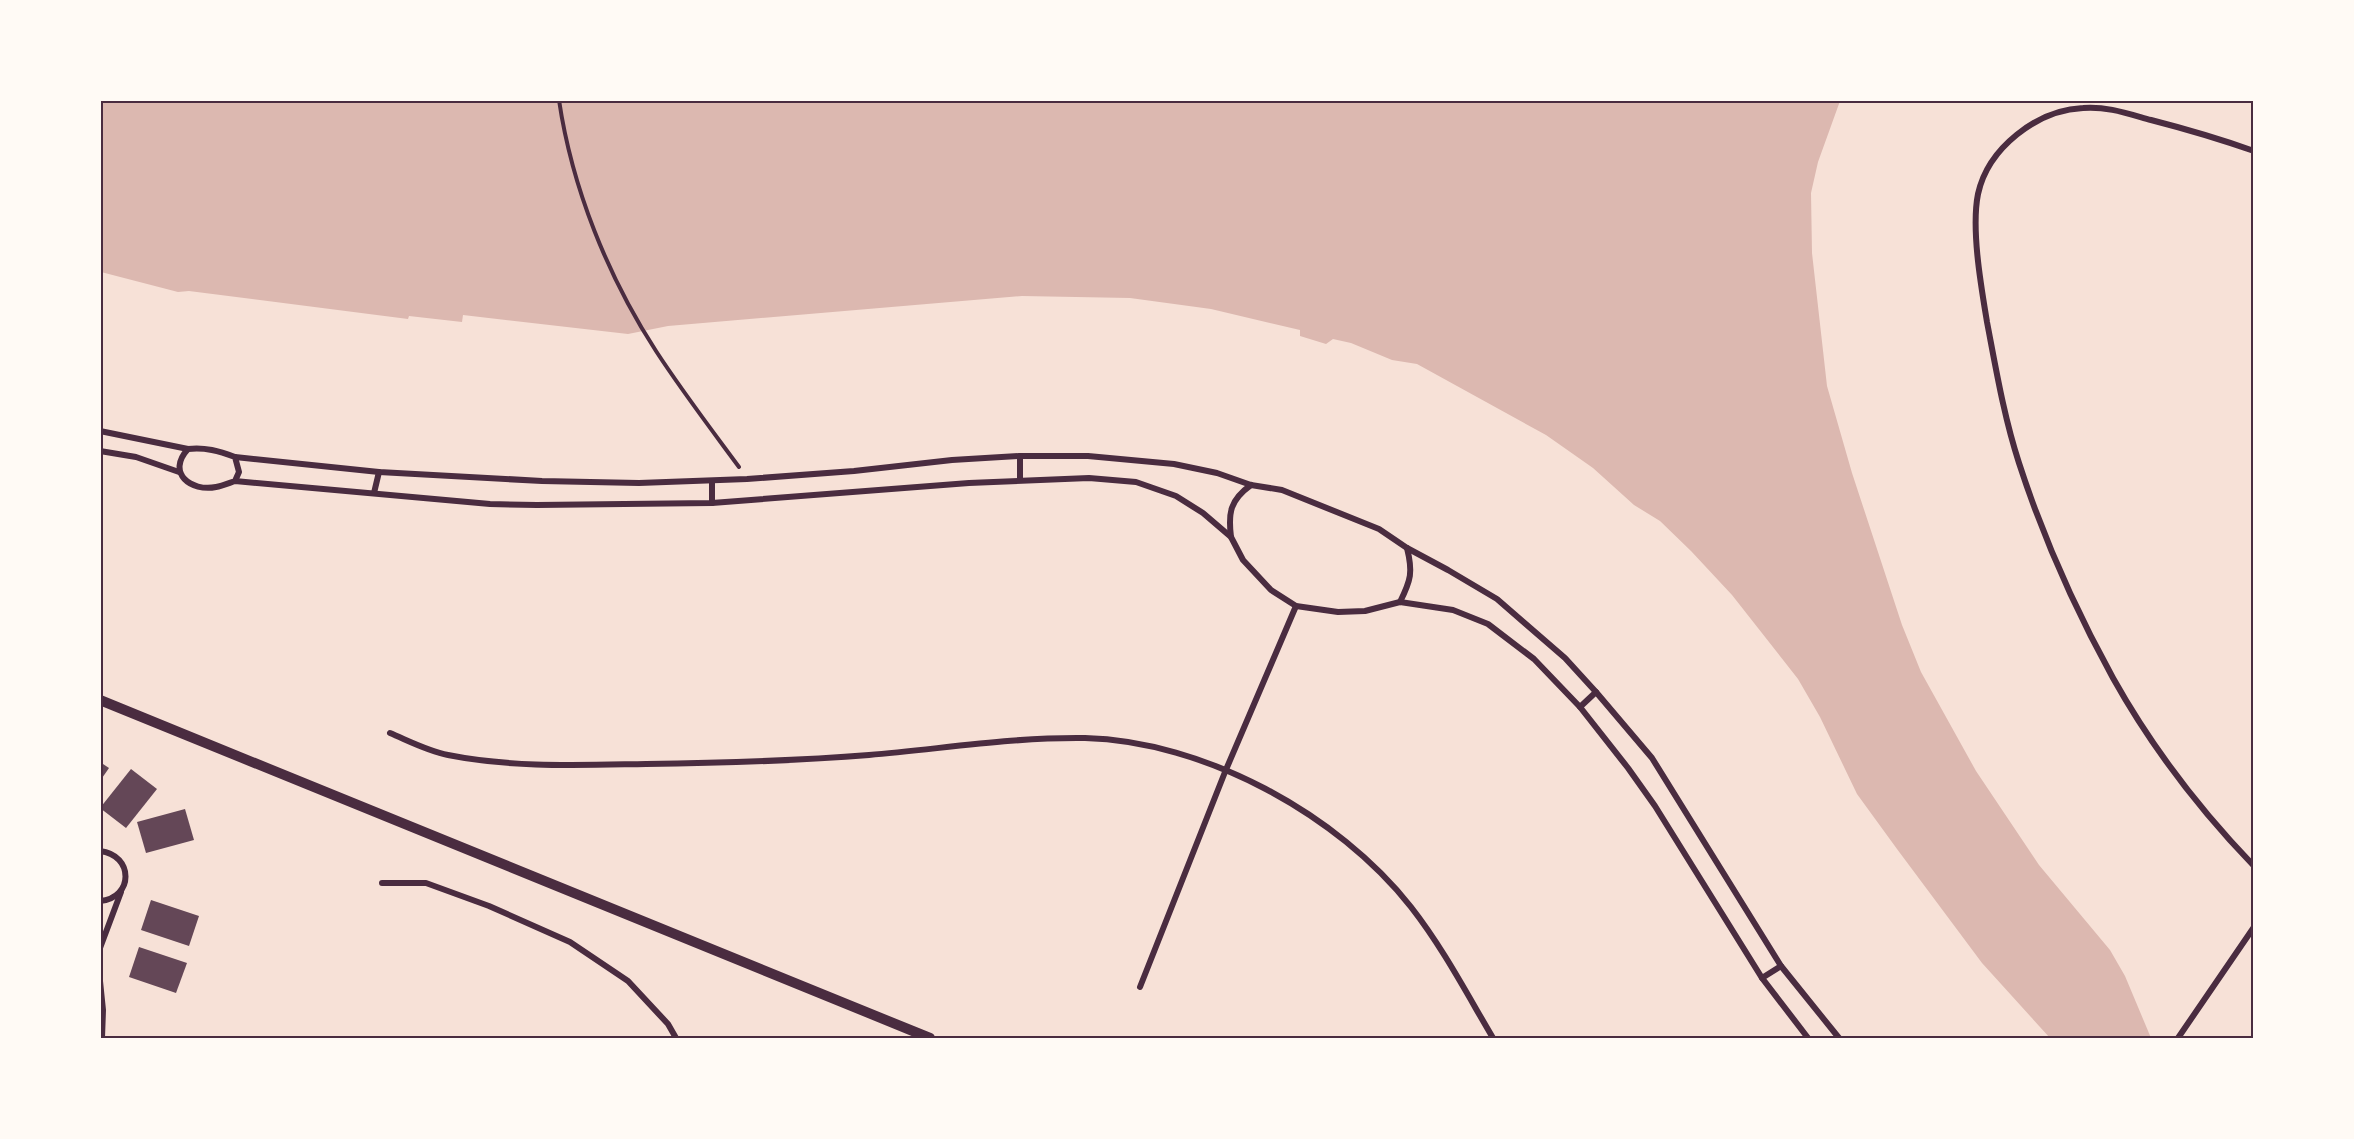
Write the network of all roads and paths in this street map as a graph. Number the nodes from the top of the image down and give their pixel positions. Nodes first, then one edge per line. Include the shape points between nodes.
1 (559, 100) edge
2 (2253, 150) edge
3 (100, 431) edge
4 (188, 449) junction
5 (100, 451) edge
6 (1020, 456) junction
7 (236, 457) junction
8 (179, 472) junction
9 (379, 472) junction
10 (747, 479) junction
11 (1020, 479) junction
12 (712, 480) junction
13 (235, 481) junction
14 (1251, 485) junction
15 (374, 492) junction
16 (712, 503) junction
17 (1231, 537) junction
18 (1407, 548) junction
19 (1400, 602) junction
20 (1296, 606) junction
21 (1596, 692) junction
22 (100, 700) edge
23 (1580, 707) junction
24 (390, 734) dead end
25 (1225, 771) junction
26 (101, 850) edge
27 (2253, 866) edge
28 (382, 883) dead end
29 (122, 890) junction
30 (100, 901) edge
31 (2253, 927) edge
32 (100, 948) edge
33 (1781, 966) junction
34 (1762, 978) junction
35 (100, 981) edge
36 (1140, 987) dead end
37 (668, 1024) junction
38 (102, 1038) edge
39 (676, 1038) edge
40 (682, 1038) edge
41 (930, 1038) edge
42 (1493, 1038) edge
43 (1808, 1038) edge
44 (1839, 1038) edge
45 (2178, 1038) edge

1 - 10 path via 568,147 593,226 618,284 656,351
2 - 27 street via 2107,108 2081,107 2056,113 2010,140 1989,165 1978,193 1977,214 1983,297 1999,387 2044,536 2114,680 2160,753 2216,826
3 - 4 street
4 - 7 street via 201,447
4 - 8 street via 178,464
5 - 8 street via 136,457
6 - 10 street
6 - 11 street
6 - 14 street via 1088,456 1174,464
7 - 9 street
7 - 13 street via 239,472
8 - 13 street via 199,486 217,487
9 - 12 street via 639,483
9 - 15 street
10 - 12 street
11 - 16 street
11 - 17 street via 1136,482 1176,496
12 - 16 street
13 - 15 street
14 - 17 street via 1238,495 1228,518
14 - 18 street via 1282,490 1330,508 1379,529
15 - 16 street via 525,505
17 - 20 street via 1243,560 1271,590
18 - 19 street via 1412,567
18 - 21 street via 1497,599 1565,658
19 - 20 street via 1338,612
19 - 23 street via 1453,610 1488,624 1534,659
20 - 25 street
21 - 23 street
21 - 33 street via 1652,758
22 - 41 street
23 - 34 street via 1655,806
24 - 25 street via 447,755 512,763 634,764 771,762 1029,739 1089,738 1186,755
25 - 36 street
25 - 42 street via 1310,814 1352,845 1382,874 1435,940
26 - 29 street via 121,861 126,875
28 - 37 street via 426,883 570,942 628,981
29 - 30 street via 110,900
29 - 32 street
31 - 45 street
33 - 34 street
33 - 44 street
34 - 43 street
35 - 38 street
37 - 39 street
37 - 40 street

